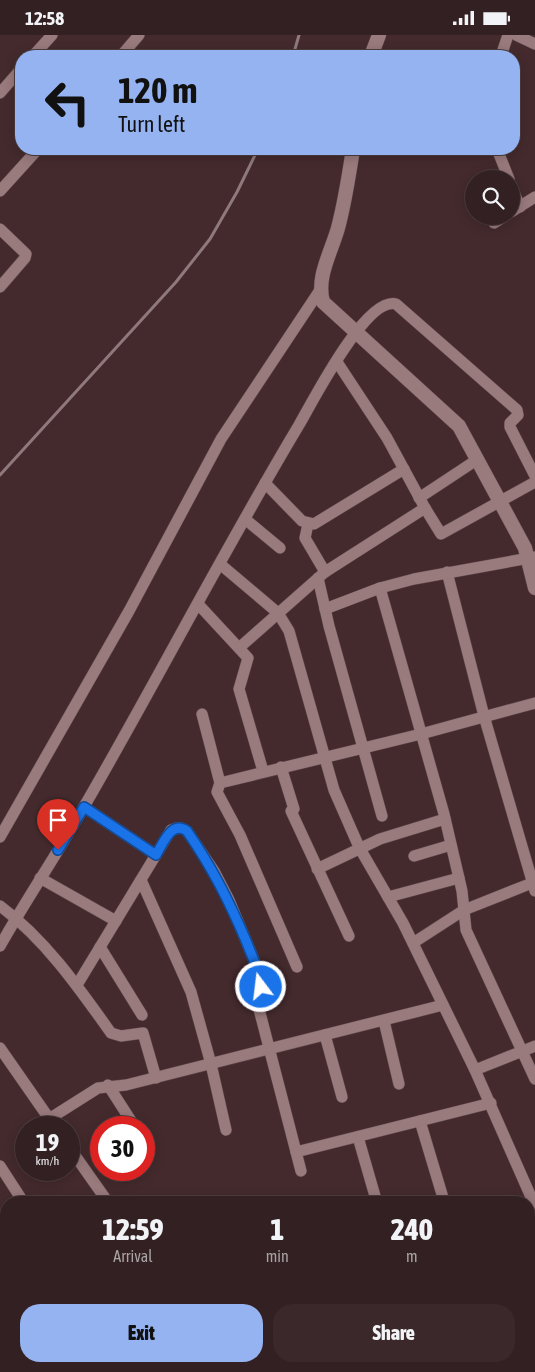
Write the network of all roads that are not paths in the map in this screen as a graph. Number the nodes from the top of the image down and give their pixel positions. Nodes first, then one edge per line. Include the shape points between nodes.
1 (52, 35) edge
2 (139, 35) edge
3 (379, 35) edge
4 (508, 35) edge
5 (516, 35) edge
6 (535, 44) edge
7 (38, 50) edge
8 (125, 50) edge
9 (373, 50) edge
10 (502, 50) edge
11 (15, 76) edge
12 (0, 93) edge
13 (33, 155) edge
14 (352, 155) edge
15 (499, 155) edge
16 (505, 170) edge
17 (0, 191) edge
18 (535, 197) edge
19 (520, 207) edge
20 (0, 229) edge
21 (0, 287) edge
22 (320, 290) junction
23 (354, 332) junction
24 (336, 362) junction
25 (478, 459) junction
26 (404, 469) junction
27 (535, 476) edge
28 (535, 482) edge
29 (265, 483) junction
30 (419, 498) junction
31 (501, 502) junction
32 (424, 509) junction
33 (245, 519) junction
34 (308, 524) junction
35 (280, 548) dead end
36 (532, 557) edge
37 (220, 564) junction
38 (447, 572) junction
39 (322, 575) junction
40 (380, 588) junction
41 (535, 588) edge
42 (198, 604) junction
43 (325, 609) junction
44 (278, 613) junction
45 (240, 647) junction
46 (535, 703) edge
47 (202, 714) dead end
48 (484, 716) junction
49 (421, 734) junction
50 (364, 747) junction
51 (325, 758) junction
52 (281, 767) junction
53 (263, 771) junction
54 (220, 783) junction
55 (84, 807) junction
56 (382, 816) dead end
57 (445, 819) junction
58 (0, 837) edge
59 (451, 845) junction
60 (359, 847) junction
61 (156, 855) junction
62 (414, 856) dead end
63 (317, 869) junction
64 (40, 878) junction
65 (459, 879) junction
66 (141, 881) junction
67 (534, 887) edge
68 (388, 897) junction
69 (0, 906) edge
70 (464, 910) junction
71 (16, 918) junction
72 (116, 921) junction
73 (349, 935) dead end
74 (413, 943) junction
75 (0, 946) edge
76 (100, 947) junction
77 (297, 967) dead end
78 (77, 985) junction
79 (443, 1005) junction
80 (142, 1015) dead end
81 (384, 1021) junction
82 (325, 1035) junction
83 (535, 1046) edge
84 (0, 1048) edge
85 (268, 1050) junction
86 (522, 1051) junction
87 (212, 1064) junction
88 (475, 1069) junction
89 (156, 1078) junction
90 (535, 1079) edge
91 (399, 1084) dead end
92 (108, 1085) junction
93 (342, 1097) dead end
94 (491, 1103) junction
95 (47, 1116) edge
96 (61, 1116) edge
97 (128, 1116) edge
98 (420, 1121) junction
99 (226, 1130) dead end
100 (358, 1137) junction
101 (296, 1152) junction
102 (80, 1163) edge
103 (0, 1165) edge
104 (301, 1171) dead end
105 (20, 1196) edge
106 (104, 1196) edge
107 (375, 1196) edge
108 (442, 1196) edge
109 (531, 1196) edge

1 - 7 street
2 - 8 street
3 - 9 street
4 - 10 street
5 - 6 street
11 - 12 street
13 - 17 street
14 - 22 street via 338,228
15 - 16 street
18 - 19 street
20 - 21 street via 26,255
22 - 23 street via 323,302
22 - 58 street via 221,439 129,611
23 - 24 street
23 - 25 street via 459,426
23 - 27 street via 382,306 396,304 517,410 518,415 510,427
24 - 26 street via 388,438
24 - 29 street
25 - 30 street
25 - 31 street
26 - 30 street
26 - 34 street via 318,523
28 - 31 street
29 - 33 street
29 - 34 street
30 - 32 street
31 - 32 street via 443,534
31 - 36 street
32 - 39 street
33 - 35 street
33 - 37 street
34 - 39 street via 305,537
36 - 38 street
36 - 41 street
37 - 42 street
37 - 44 street
38 - 40 street
38 - 48 street
39 - 43 street
39 - 44 street
40 - 43 street
40 - 49 street
42 - 45 street
42 - 55 street
43 - 50 street
44 - 45 street
44 - 51 street via 289,631
45 - 53 street via 247,654 248,662 239,681 239,689
46 - 48 street
47 - 54 street
48 - 49 street
48 - 67 street
49 - 50 street
49 - 57 street
50 - 51 street
50 - 56 street
51 - 52 street
51 - 60 street via 334,790
52 - 53 street
52 - 63 street via 292,810
53 - 54 street
54 - 77 street via 217,792 240,835
55 - 61 street
55 - 64 street
57 - 59 street
57 - 60 street
59 - 62 street
59 - 65 street
60 - 63 street
60 - 68 street
61 - 66 street
61 - 85 street via 171,830 182,828 214,871 258,972 261,987 258,1009
63 - 73 street
64 - 71 street
64 - 72 street
65 - 68 street
65 - 70 street
66 - 72 street
66 - 87 street via 191,992
67 - 70 street
68 - 74 street
69 - 71 street
70 - 74 street
70 - 86 street via 466,930
71 - 75 street
71 - 78 street
72 - 76 street
74 - 79 street
76 - 78 street
76 - 80 street
78 - 89 street via 111,1033 121,1036 139,1032 145,1035
79 - 81 street
79 - 88 street
81 - 82 street
81 - 91 street
82 - 85 street
82 - 93 street
83 - 86 street
84 - 95 street
85 - 87 street
85 - 101 street
86 - 88 street
86 - 90 street
87 - 89 street
87 - 99 street
88 - 94 street
89 - 92 street via 126,1085
92 - 96 street via 98,1088
92 - 97 street
94 - 98 street
94 - 109 street
98 - 100 street
98 - 108 street
100 - 101 street
100 - 107 street
101 - 104 street
102 - 106 street
103 - 105 street

